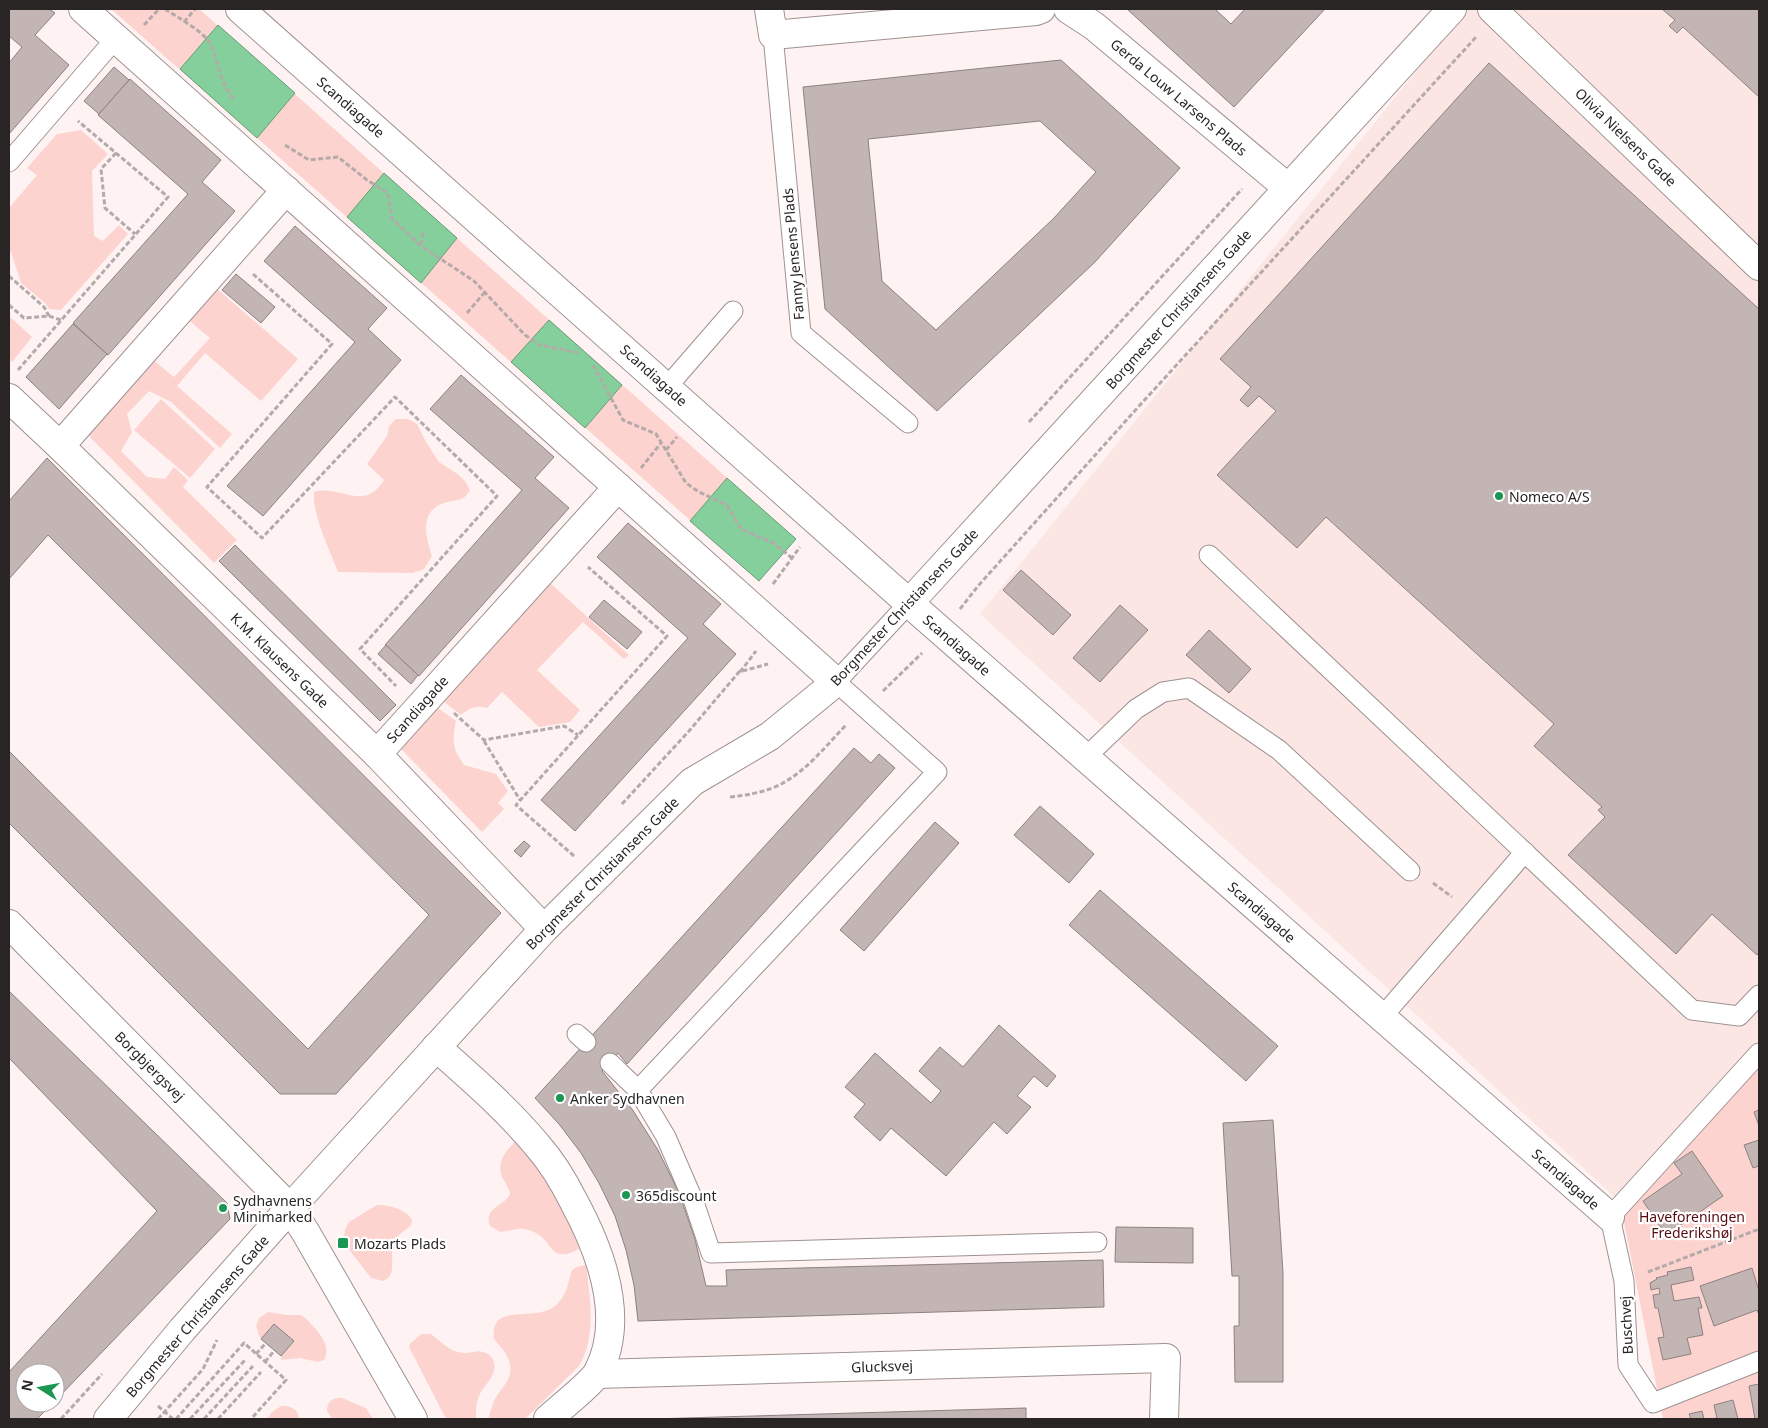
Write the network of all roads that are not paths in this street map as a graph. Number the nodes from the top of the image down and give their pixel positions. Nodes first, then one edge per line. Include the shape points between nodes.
1 (83, 9) edge
2 (1041, 9) edge
3 (1068, 9) edge
4 (1452, 9) edge
5 (1492, 9) edge
6 (242, 10) edge
7 (771, 22) edge
8 (116, 38) junction
9 (9, 162) edge
10 (1288, 188) junction
11 (286, 190) junction
12 (1759, 266) edge
13 (733, 312) dead end
14 (668, 387) junction
15 (14, 403) edge
16 (908, 423) dead end
17 (60, 446) junction
18 (618, 487) junction
19 (1209, 555) dead end
20 (909, 603) junction
21 (836, 682) junction
22 (377, 754) junction
23 (1086, 758) junction
24 (1525, 852) junction
25 (1410, 871) road end
26 (9, 924) edge
27 (544, 929) junction
28 (1759, 995) edge
29 (1382, 1017) junction
30 (436, 1047) junction
31 (1759, 1053) edge
32 (610, 1063) dead end
33 (638, 1090) junction
34 (290, 1208) junction
35 (1610, 1217) junction
36 (1097, 1242) dead end
37 (1759, 1361) edge
38 (597, 1374) junction
39 (108, 1419) edge
40 (412, 1419) edge
41 (548, 1419) edge
42 (1164, 1419) edge

1 - 8 street
2 - 7 street
3 - 10 street, Gerda Louw Larsens Plads via 1094,26
4 - 10 street, Borgmester Christiansens Gade
5 - 12 street, Olivia Nielsens Gade
6 - 14 street, Scandiagade
7 - 16 lane, Fanny Jensens Plads via 801,333
8 - 9 lane
8 - 11 street
10 - 20 street, Borgmester Christiansens Gade
11 - 17 street
11 - 18 street
13 - 14 lane
14 - 20 street, Scandiagade
15 - 17 street, K.M. Klausens Gade
17 - 22 street, K.M. Klausens Gade
18 - 21 street
18 - 22 street, Scandiagade
19 - 24 lane
20 - 21 lane, Borgmester Christiansens Gade
20 - 23 street, Scandiagade
21 - 27 street, Borgmester Christiansens Gade via 770,736 692,782
21 - 33 lane via 937,772
22 - 27 street, K.M. Klausens Gade
23 - 25 lane via 1136,709 1163,692 1190,688 1279,750
23 - 29 street, Scandiagade
24 - 28 lane via 1692,1010 1739,1016
24 - 29 lane
26 - 34 street, Borgbjergsvej
27 - 30 street, Borgmester Christiansens Gade
29 - 35 street, Scandiagade
30 - 34 street, Borgmester Christiansens Gade
30 - 38 street via 502,1106 538,1146 563,1182 587,1226 605,1273 610,1311 608,1341
31 - 35 lane
32 - 33 lane
33 - 36 lane via 666,1137 694,1202 711,1253
34 - 39 street, Borgmester Christiansens Gade
34 - 40 street
35 - 37 lane, Buschvej via 1624,1281 1628,1365 1653,1403
38 - 41 street
38 - 42 street, Glucksvej via 1166,1358

